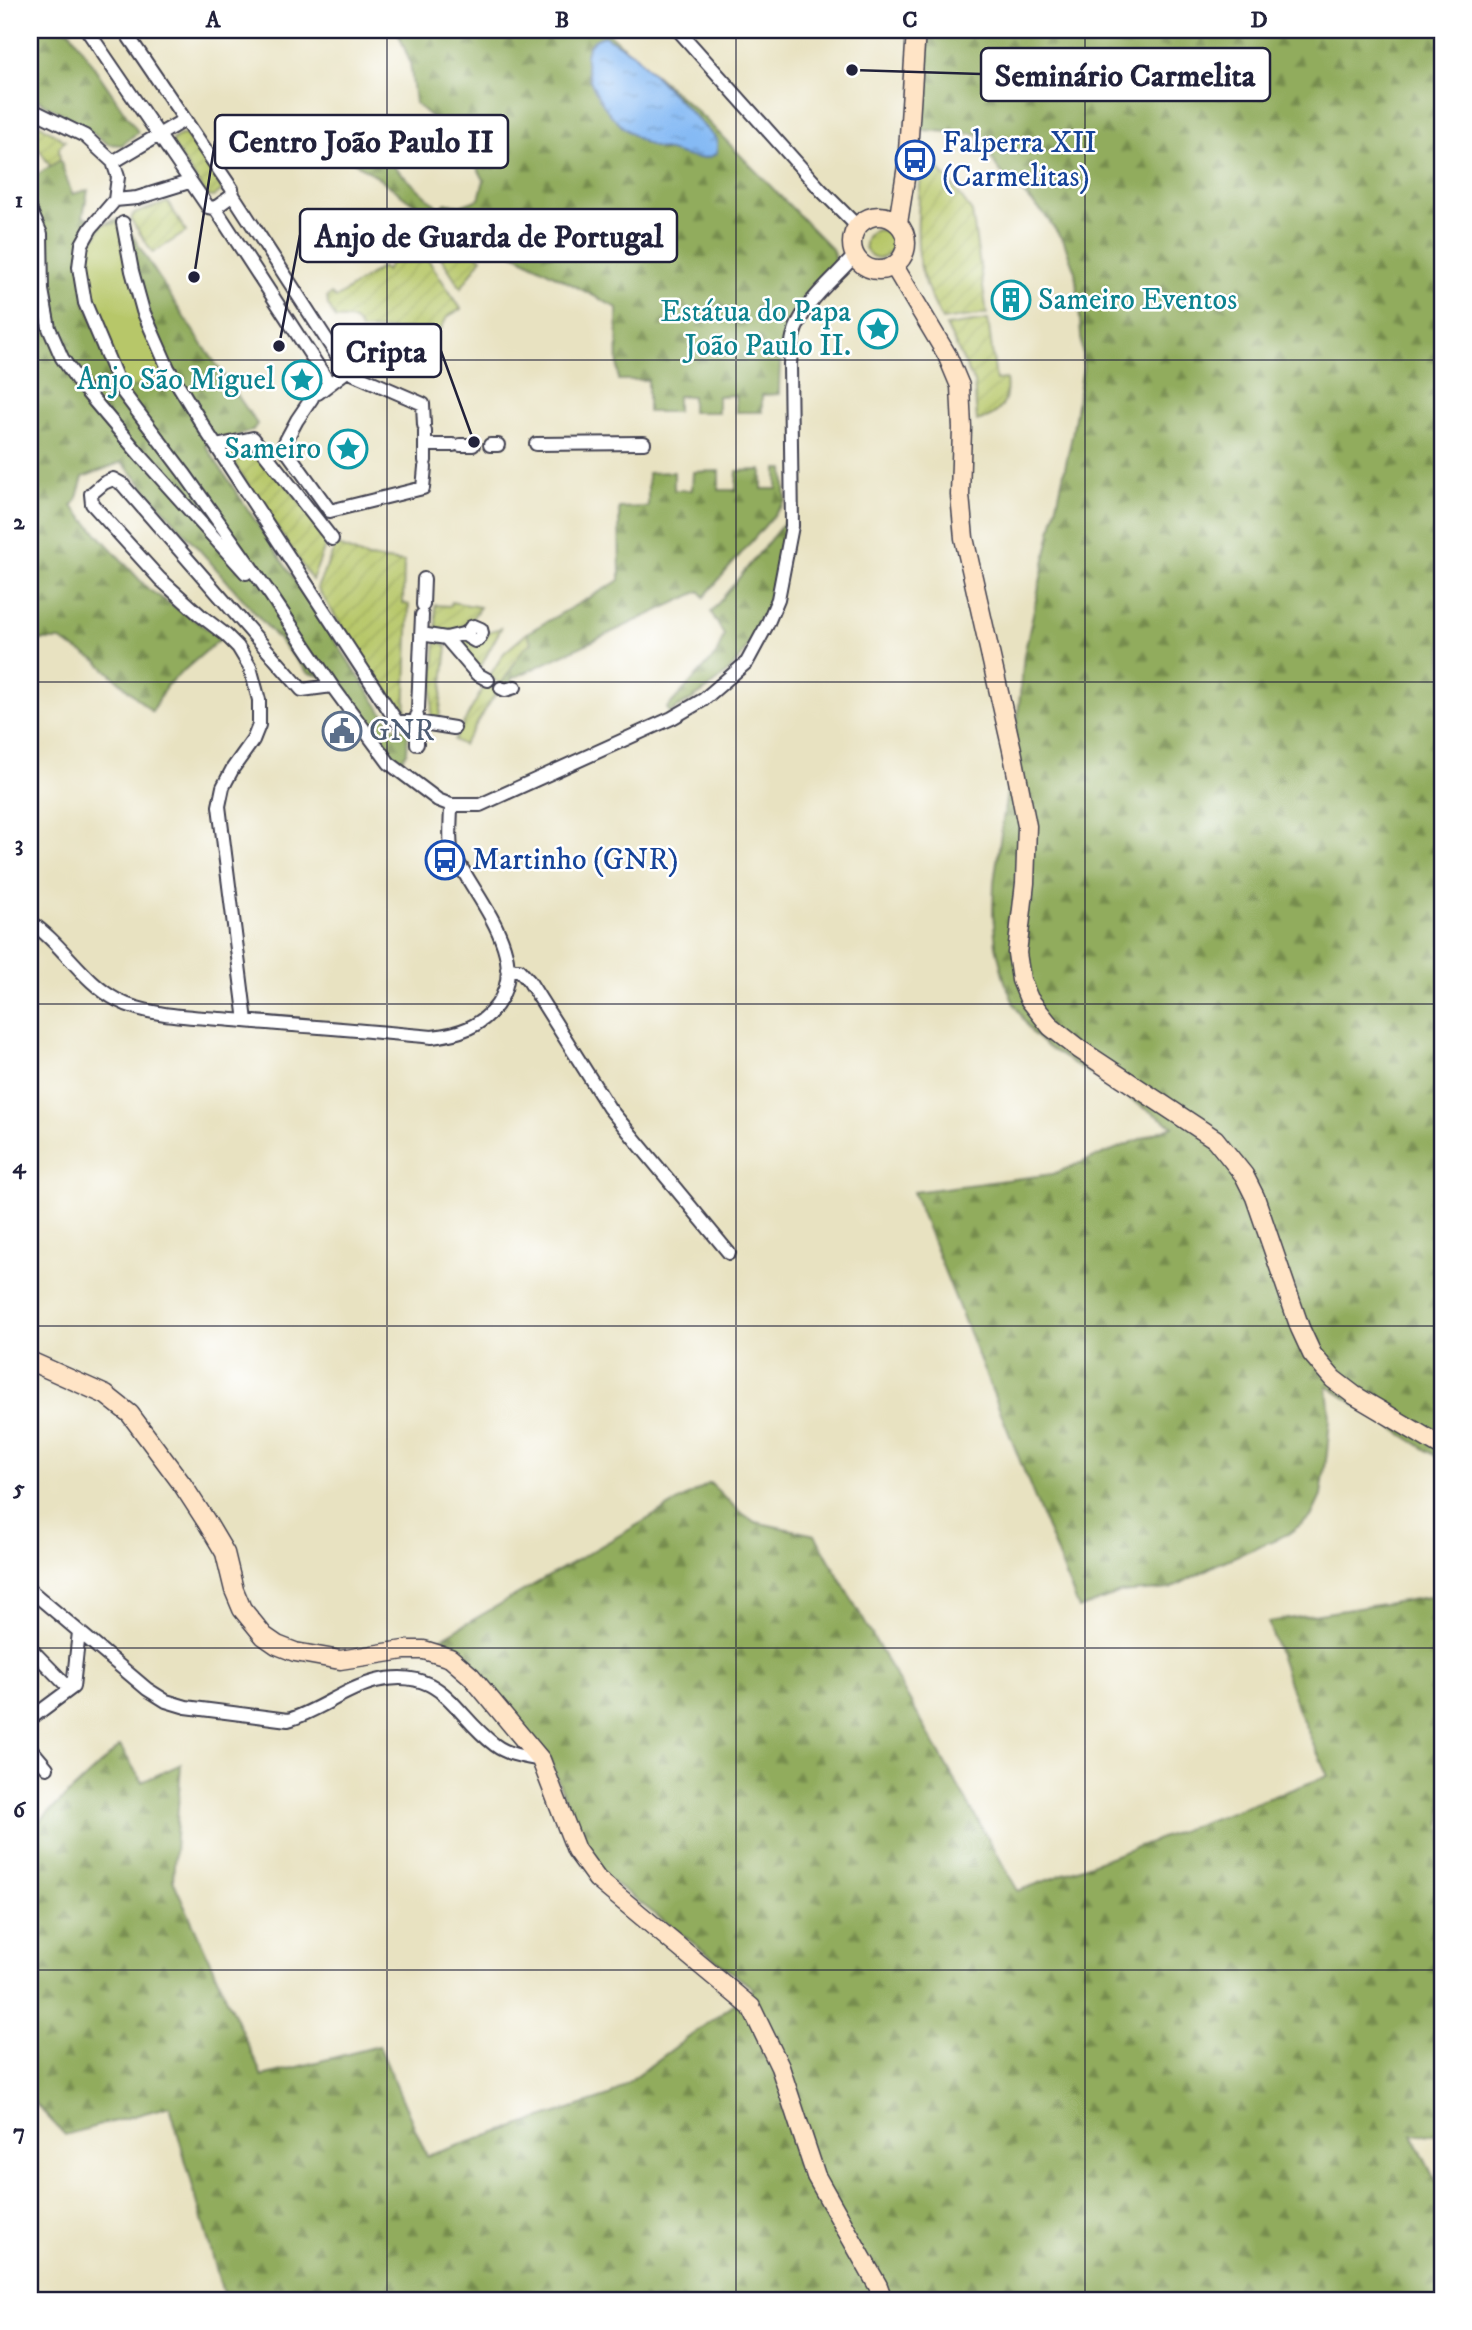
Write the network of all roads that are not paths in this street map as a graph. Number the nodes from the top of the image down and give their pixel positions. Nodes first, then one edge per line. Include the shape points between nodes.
1 (87, 30) edge
2 (124, 30) edge
3 (678, 30) edge
4 (916, 30) edge
5 (30, 109) edge
6 (184, 120) junction
7 (158, 136) junction
8 (113, 162) junction
9 (189, 182) junction
10 (233, 195) junction
11 (115, 200) junction
12 (215, 208) junction
13 (30, 209) edge
14 (123, 223) dead end
15 (898, 223) junction
16 (858, 227) junction
17 (855, 255) junction
18 (894, 266) junction
19 (347, 371) junction
20 (329, 383) junction
21 (644, 443) dead end
22 (536, 444) dead end
23 (426, 445) junction
24 (477, 445) dead end
25 (216, 446) junction
26 (332, 540) dead end
27 (424, 579) dead end
28 (270, 594) junction
29 (421, 634) junction
30 (467, 634) dead end
31 (446, 638) junction
32 (488, 680) dead end
33 (332, 686) junction
34 (515, 687) dead end
35 (501, 688) dead end
36 (417, 715) junction
37 (454, 728) dead end
38 (416, 744) dead end
39 (451, 805) junction
40 (30, 922) edge
41 (507, 969) junction
42 (246, 1021) junction
43 (729, 1253) dead end
44 (30, 1361) edge
45 (1442, 1447) edge
46 (30, 1590) edge
47 (79, 1632) junction
48 (30, 1648) edge
49 (70, 1689) junction
50 (30, 1719) edge
51 (30, 1748) edge
52 (541, 1760) junction
53 (47, 1768) dead end
54 (883, 2300) edge

1 - 7 street
2 - 6 street
3 - 16 street
4 - 15 main road via 907,166
5 - 8 street via 85,136
6 - 7 street
6 - 10 street
7 - 8 street
7 - 9 street
8 - 11 street via 118,177
9 - 11 street
9 - 12 street via 208,207
10 - 12 street
10 - 19 street
11 - 28 street via 82,244 79,267 85,303 122,391
12 - 20 street
13 - 28 street via 41,234 42,290 49,328 62,358 140,455
14 - 25 street via 143,311 168,368
15 - 16 main road via 877,216
15 - 18 main road via 907,242
16 - 17 main road via 853,239
17 - 18 main road via 872,269
17 - 39 street via 808,304 793,337 789,364 792,526 778,599 747,662 703,701 672,718 480,805
18 - 45 main road via 947,355 960,386 964,538 1027,826 1017,953 1020,980 1051,1027 1215,1139 1255,1197 1300,1328 1317,1360 1333,1380 1354,1395
19 - 20 street
19 - 23 street via 423,404
20 - 23 street via 315,395 283,446 330,511 424,488
21 - 22 street
23 - 24 street
25 - 26 street via 253,438
25 - 36 street via 397,722
27 - 29 street
28 - 33 street
29 - 31 street
29 - 36 street
30 - 31 street
31 - 32 street via 477,674
33 - 39 street via 389,763
33 - 42 street via 302,690 122,484 113,479 95,489 92,504 160,579 238,647 256,686 259,725 223,788 219,806
34 - 35 street
36 - 37 street
36 - 38 street
39 - 41 street via 451,850 500,935
40 - 42 street via 119,1001 149,1011
41 - 42 street via 506,984 492,1012 472,1028 453,1034 432,1037
41 - 43 street via 519,970 529,981 609,1108
44 - 52 main road via 106,1395 130,1414 206,1521 225,1553 242,1609 264,1636 295,1652 340,1660 404,1650 450,1658 471,1676
46 - 47 street
47 - 49 street
47 - 52 street via 146,1689 186,1707 288,1720 355,1688 406,1679 435,1687 498,1747
48 - 49 street
49 - 50 street
51 - 53 street
52 - 54 main road via 576,1850 597,1879 751,2007 780,2067 816,2176

